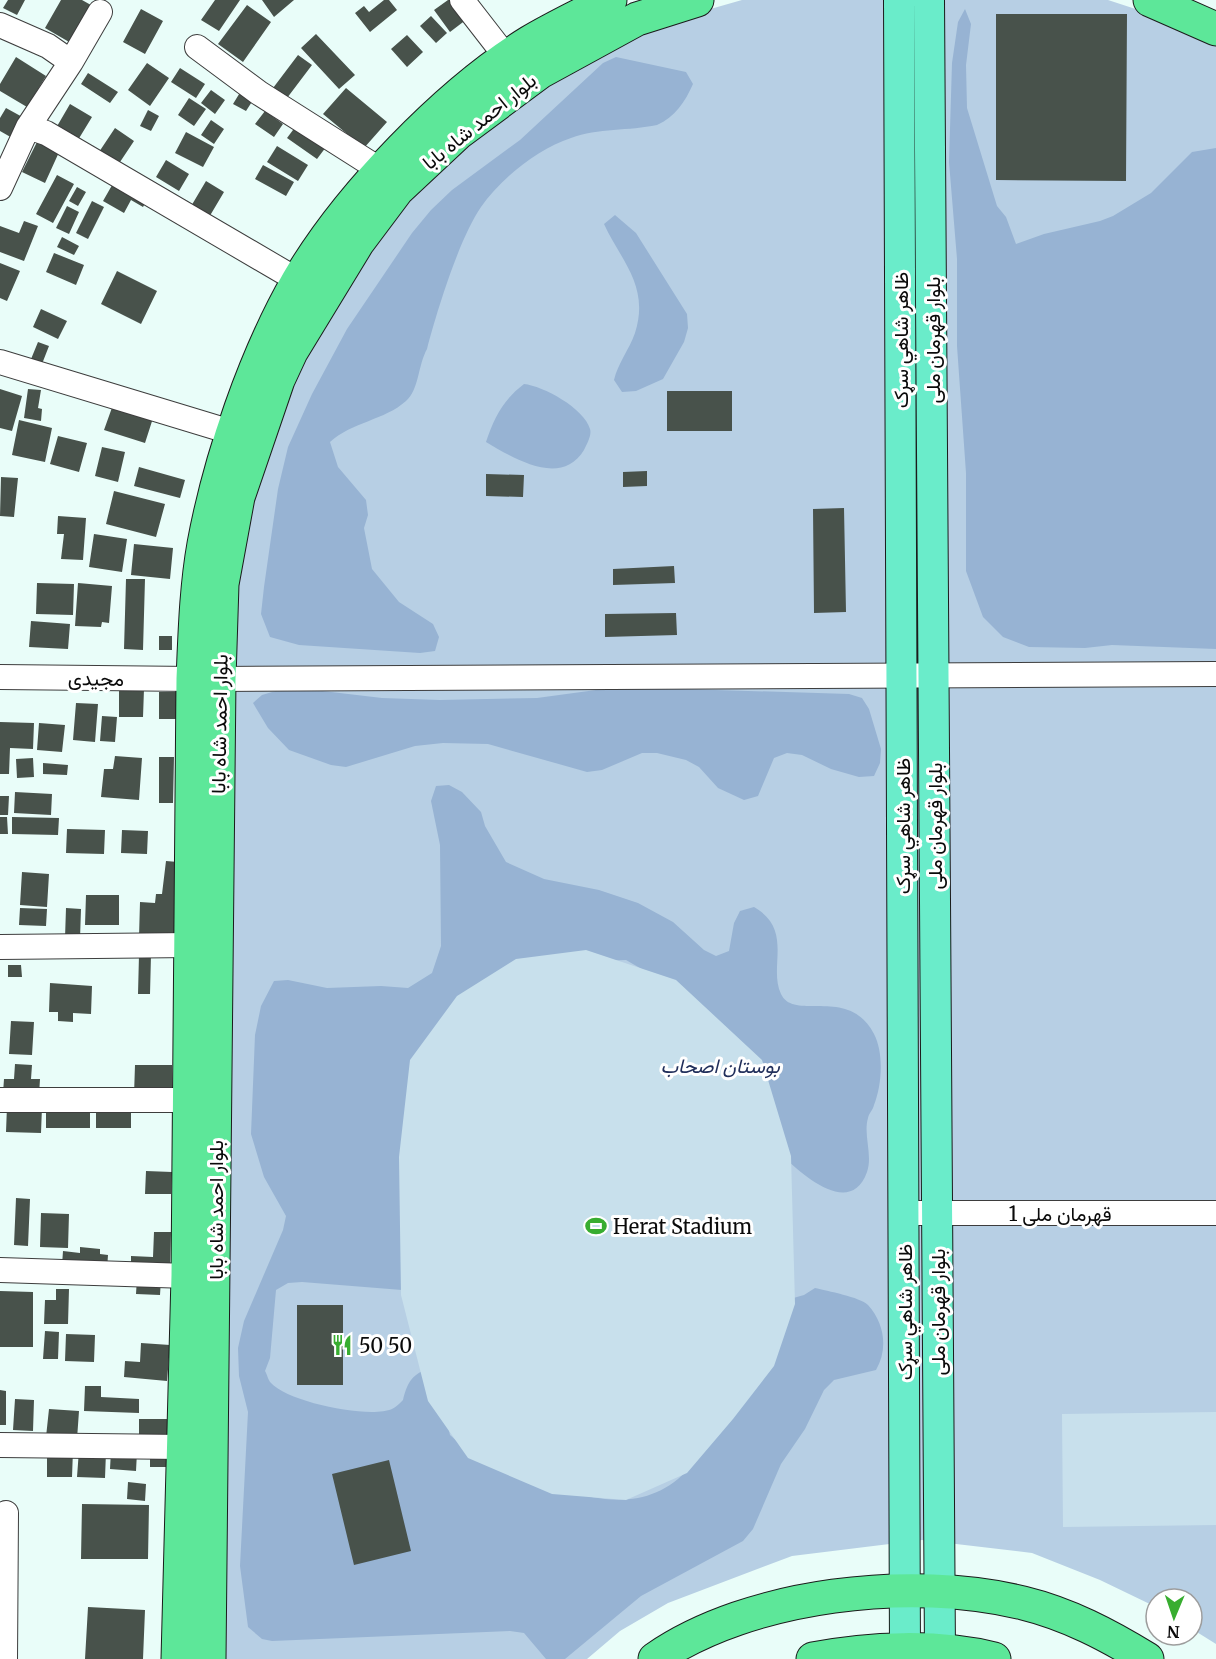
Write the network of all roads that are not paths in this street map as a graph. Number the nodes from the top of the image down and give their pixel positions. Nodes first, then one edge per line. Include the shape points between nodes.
1 (462, 0) edge
2 (610, 0) edge
3 (697, 0) edge
4 (899, 0) edge
5 (930, 0) edge
6 (1150, 0) edge
7 (100, 12) dead end
8 (0, 25) edge
9 (1216, 29) edge
10 (197, 47) dead end
11 (507, 58) junction
12 (71, 62) junction
13 (28, 127) junction
14 (382, 171) junction
15 (0, 188) edge
16 (298, 281) junction
17 (0, 362) edge
18 (231, 432) junction
19 (1216, 674) edge
20 (934, 675) junction
21 (901, 676) junction
22 (0, 678) edge
23 (206, 679) junction
24 (191, 945) junction
25 (0, 947) edge
26 (0, 1100) edge
27 (190, 1100) junction
28 (937, 1213) junction
29 (1216, 1213) edge
30 (903, 1214) junction
31 (0, 1270) edge
32 (188, 1276) junction
33 (0, 1445) edge
34 (183, 1447) junction
35 (6, 1513) dead end
36 (3, 1551) edge
37 (905, 1591) junction
38 (939, 1592) junction
39 (905, 1651) junction
40 (940, 1652) junction
41 (5, 1659) edge
42 (178, 1659) edge
43 (209, 1659) edge
44 (655, 1659) edge
45 (813, 1659) edge
46 (994, 1659) edge
47 (1147, 1659) edge

1 - 11 street
2 - 11 highway, بلوار احمد شاه بابا
3 - 23 highway, بلوار احمد شاه بابا via 638,19 540,72 449,141 397,190 358,242 278,380 238,497
4 - 21 main road, ظاهر شاهي سړک
5 - 20 main road, بلوار قهرمان ملی
6 - 9 highway
7 - 12 street
8 - 12 street via 48,46
10 - 14 street via 259,93
11 - 14 highway, بلوار احمد شاه بابا via 440,111
12 - 13 street
13 - 15 street
13 - 16 street via 45,132
14 - 16 highway, بلوار احمد شاه بابا
16 - 18 highway, بلوار احمد شاه بابا
17 - 18 street
18 - 23 highway, بلوار احمد شاه بابا via 198,584
19 - 20 street, مجیدی
20 - 21 street, مجیدی
20 - 28 main road, بلوار قهرمان ملی
21 - 23 street, مجیدی
21 - 30 main road, ظاهر شاهي سړک
22 - 23 street, مجیدی
23 - 24 highway, بلوار احمد شاه بابا
23 - 43 highway, بلوار احمد شاه بابا
24 - 25 street
24 - 27 highway, بلوار احمد شاه بابا
26 - 27 street
27 - 32 highway, بلوار احمد شاه بابا
28 - 29 street, قهرمان ملی 1
28 - 30 street, قهرمان ملی 1
28 - 38 main road, بلوار قهرمان ملی
30 - 37 main road, ظاهر شاهي سړک
31 - 32 street
32 - 34 highway, بلوار احمد شاه بابا
33 - 34 street
34 - 42 highway, بلوار احمد شاه بابا
35 - 36 street
36 - 41 street
37 - 38 highway
37 - 39 main road, ظاهر شاهي سړک
37 - 44 highway via 841,1594 781,1606 719,1626
38 - 40 main road, بلوار قهرمان ملی
38 - 47 highway via 975,1593 1062,1615 1119,1641
39 - 40 highway
39 - 45 highway
40 - 46 highway

